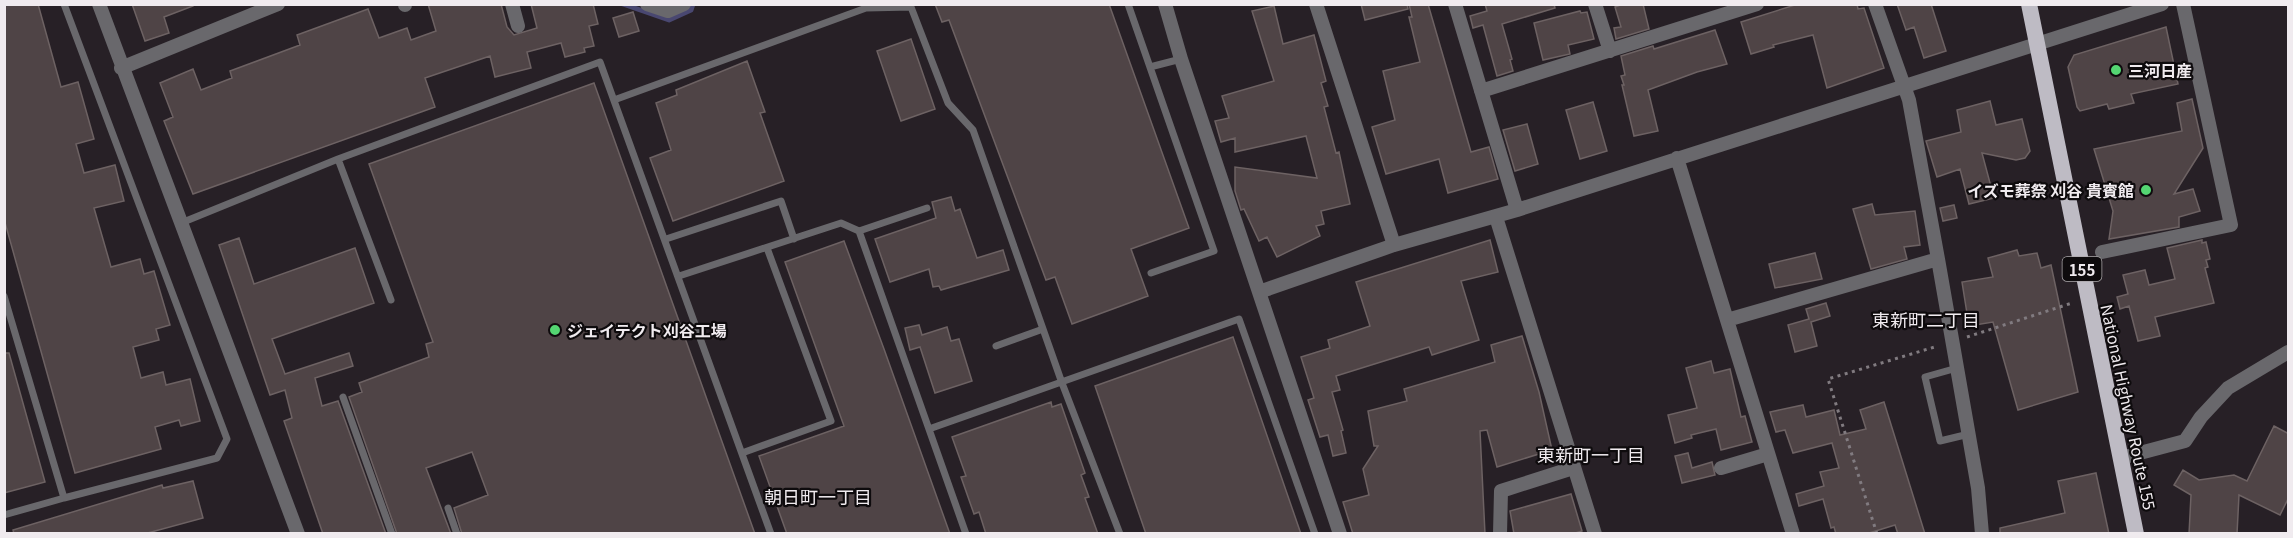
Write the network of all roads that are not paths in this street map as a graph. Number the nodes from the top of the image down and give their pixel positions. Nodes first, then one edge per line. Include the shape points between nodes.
1 (64, 4) edge
2 (99, 4) edge
3 (279, 4) edge
4 (512, 4) edge
5 (647, 4) edge
6 (684, 4) edge
7 (1128, 4) edge
8 (1166, 4) edge
9 (1316, 4) edge
10 (1455, 4) edge
11 (1595, 4) edge
12 (1875, 4) edge
13 (2029, 4) edge
14 (2162, 4) edge
15 (2183, 4) edge
16 (912, 6) edge
17 (1747, 6) edge
18 (518, 26) dead end
19 (2037, 44) junction
20 (1610, 51) junction
21 (1181, 59) junction
22 (1150, 67) junction
23 (122, 68) junction
24 (1904, 86) junction
25 (1481, 91) junction
26 (614, 100) junction
27 (1677, 158) junction
28 (338, 159) junction
29 (927, 208) dead end
30 (1517, 210) junction
31 (1496, 217) junction
32 (181, 223) junction
33 (859, 231) junction
34 (794, 239) junction
35 (666, 240) junction
36 (1394, 245) junction
37 (767, 248) junction
38 (2102, 252) dead end
39 (1938, 259) junction
40 (1151, 273) dead end
41 (679, 276) junction
42 (1259, 292) junction
43 (4, 296) edge
44 (391, 300) dead end
45 (1727, 320) junction
46 (1043, 329) junction
47 (996, 346) dead end
48 (2289, 352) edge
49 (1957, 368) junction
50 (1062, 383) junction
51 (343, 397) dead end
52 (929, 429) junction
53 (1969, 434) junction
54 (742, 453) junction
55 (1768, 454) junction
56 (2121, 458) junction
57 (1572, 468) junction
58 (1721, 468) dead end
59 (64, 498) junction
60 (448, 508) dead end
61 (4, 515) edge
62 (298, 534) edge
63 (393, 534) edge
64 (457, 534) edge
65 (771, 534) edge
66 (966, 534) edge
67 (1120, 534) edge
68 (1315, 534) edge
69 (1340, 534) edge
70 (1500, 534) edge
71 (1595, 534) edge
72 (1792, 534) edge
73 (1982, 534) edge
74 (2136, 534) edge

1 - 59 lane via 227,439 217,458
2 - 23 street
3 - 23 street
4 - 18 street
5 - 6 street via 668,11
7 - 22 lane
8 - 21 street
9 - 36 street
10 - 25 street
11 - 20 street
12 - 24 street
13 - 19 highway, National Highway Route 155 / 155
14 - 19 street
15 - 38 street via 2231,225
16 - 26 lane via 866,8
16 - 46 lane via 948,103 973,130
17 - 20 street
19 - 24 street
19 - 56 highway, National Highway Route 155 / 155
20 - 25 street
21 - 22 lane
21 - 42 street
22 - 40 lane via 1214,251
23 - 32 street
24 - 27 street
24 - 39 street
25 - 30 street
26 - 28 lane via 600,62
26 - 35 lane
27 - 30 street
27 - 45 street
28 - 32 lane
28 - 44 lane
29 - 33 lane
30 - 31 street
31 - 36 street
31 - 57 street
32 - 62 street
33 - 34 lane via 841,223
33 - 52 lane
34 - 35 lane via 781,201
34 - 37 lane
35 - 41 lane
36 - 42 street
37 - 41 lane
37 - 54 lane via 831,421
39 - 45 street
39 - 49 street
41 - 54 lane
42 - 69 street
43 - 59 lane
45 - 55 street
46 - 47 lane
46 - 50 lane
48 - 56 street via 2228,388 2185,441
49 - 53 street
49 - 53 lane via 1925,377 1940,441
50 - 52 lane
50 - 67 lane
50 - 68 lane via 1239,319
51 - 63 lane
52 - 66 lane
53 - 73 street
54 - 65 lane
55 - 58 street
55 - 72 street
56 - 74 highway, National Highway Route 155 / 155
57 - 70 street via 1501,491
57 - 71 street
59 - 61 lane
60 - 64 lane

